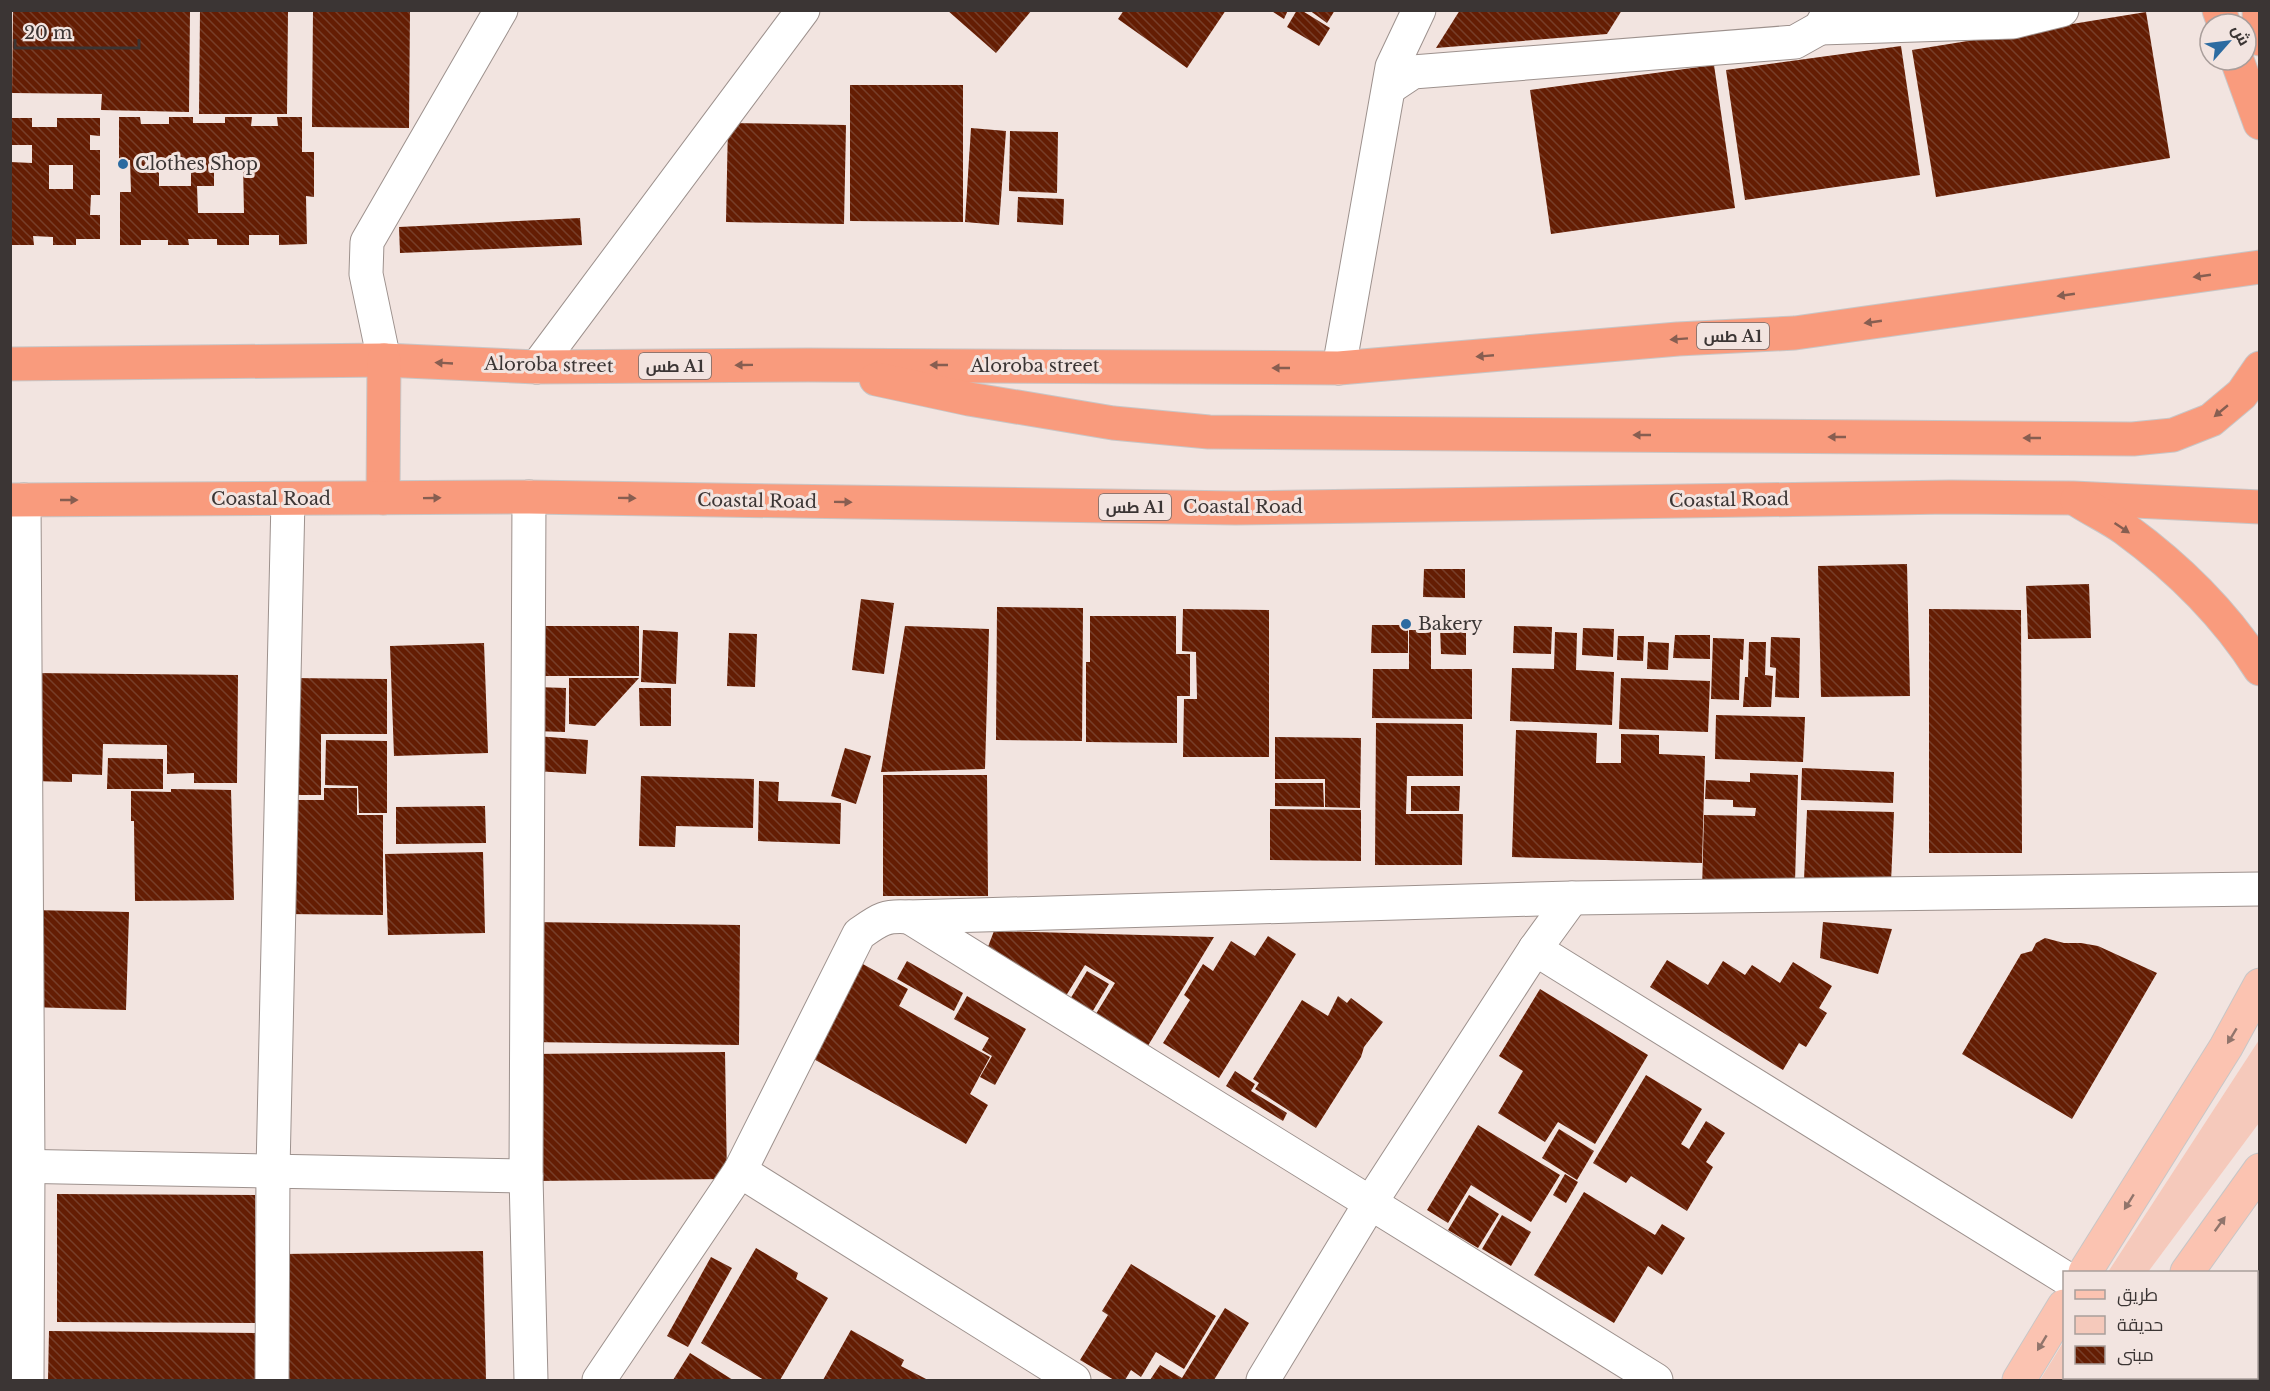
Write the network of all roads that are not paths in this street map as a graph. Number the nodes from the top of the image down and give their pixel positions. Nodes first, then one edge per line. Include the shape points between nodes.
1 (501, 10) edge
2 (803, 10) edge
3 (1419, 10) edge
4 (2062, 10) edge
5 (2259, 10) edge
6 (1825, 19) edge
7 (2259, 39) edge
8 (2241, 72) edge
9 (1389, 88) junction
10 (2259, 123) edge
11 (2259, 267) edge
12 (384, 360) junction
13 (10, 364) edge
14 (808, 364) junction
15 (537, 367) junction
16 (1339, 368) junction
17 (2259, 368) edge
18 (529, 497) junction
19 (383, 498) junction
20 (2073, 498) junction
21 (288, 499) junction
22 (17, 500) edge
23 (2259, 507) edge
24 (2259, 669) edge
25 (2259, 889) edge
26 (1572, 898) junction
27 (909, 917) junction
28 (1535, 949) junction
29 (2259, 984) edge
30 (19, 1166) edge
31 (273, 1170) junction
32 (2259, 1170) edge
33 (740, 1171) junction
34 (526, 1176) junction
35 (1371, 1202) junction
36 (2086, 1271) edge
37 (2188, 1271) edge
38 (2063, 1276) edge
39 (2063, 1308) edge
40 (27, 1380) edge
41 (272, 1380) edge
42 (531, 1380) edge
43 (599, 1380) edge
44 (1074, 1380) edge
45 (1263, 1380) edge
46 (1656, 1380) edge
47 (2019, 1380) edge

1 - 12 street via 367,242 366,274
2 - 15 street
3 - 9 street via 1392,67
4 - 6 street via 2013,22
5 - 7 highway
6 - 9 street via 1795,42 1413,72
8 - 10 highway
9 - 16 street
11 -> 16 highway, طس A1 via 1795,333
12 - 13 highway, Aloroba street / طس A1
15 -> 12 highway, Aloroba street / طس A1
12 - 19 highway
14 -> 15 highway, Aloroba street / طس A1
16 -> 14 highway, Aloroba street / طس A1
17 -> 14 highway via 2242,394 2211,420 2173,435 2133,439 1209,432 1113,423 969,399
19 -> 18 highway, Coastal Road / طس A1
18 -> 20 highway, Coastal Road / طس A1 via 1236,508
18 - 34 street
19 - 21 highway, Coastal Road / طس A1
20 - 23 highway, Coastal Road / طس A1
20 -> 24 highway via 2123,528 2170,565 2212,606
22 -> 21 highway, Coastal Road / طس A1
21 - 31 street
22 - 30 street
25 - 26 street
26 - 27 street
26 - 28 street
27 - 33 street via 880,919 860,934
27 - 35 street
28 - 35 street
28 - 38 street
29 -> 36 main road via 2226,1047
30 - 31 street
30 - 40 street
31 - 34 street
31 - 41 street
37 -> 32 main road
33 - 43 street
33 - 44 street
34 - 42 street
35 - 45 street
35 - 46 street
39 -> 47 main road

